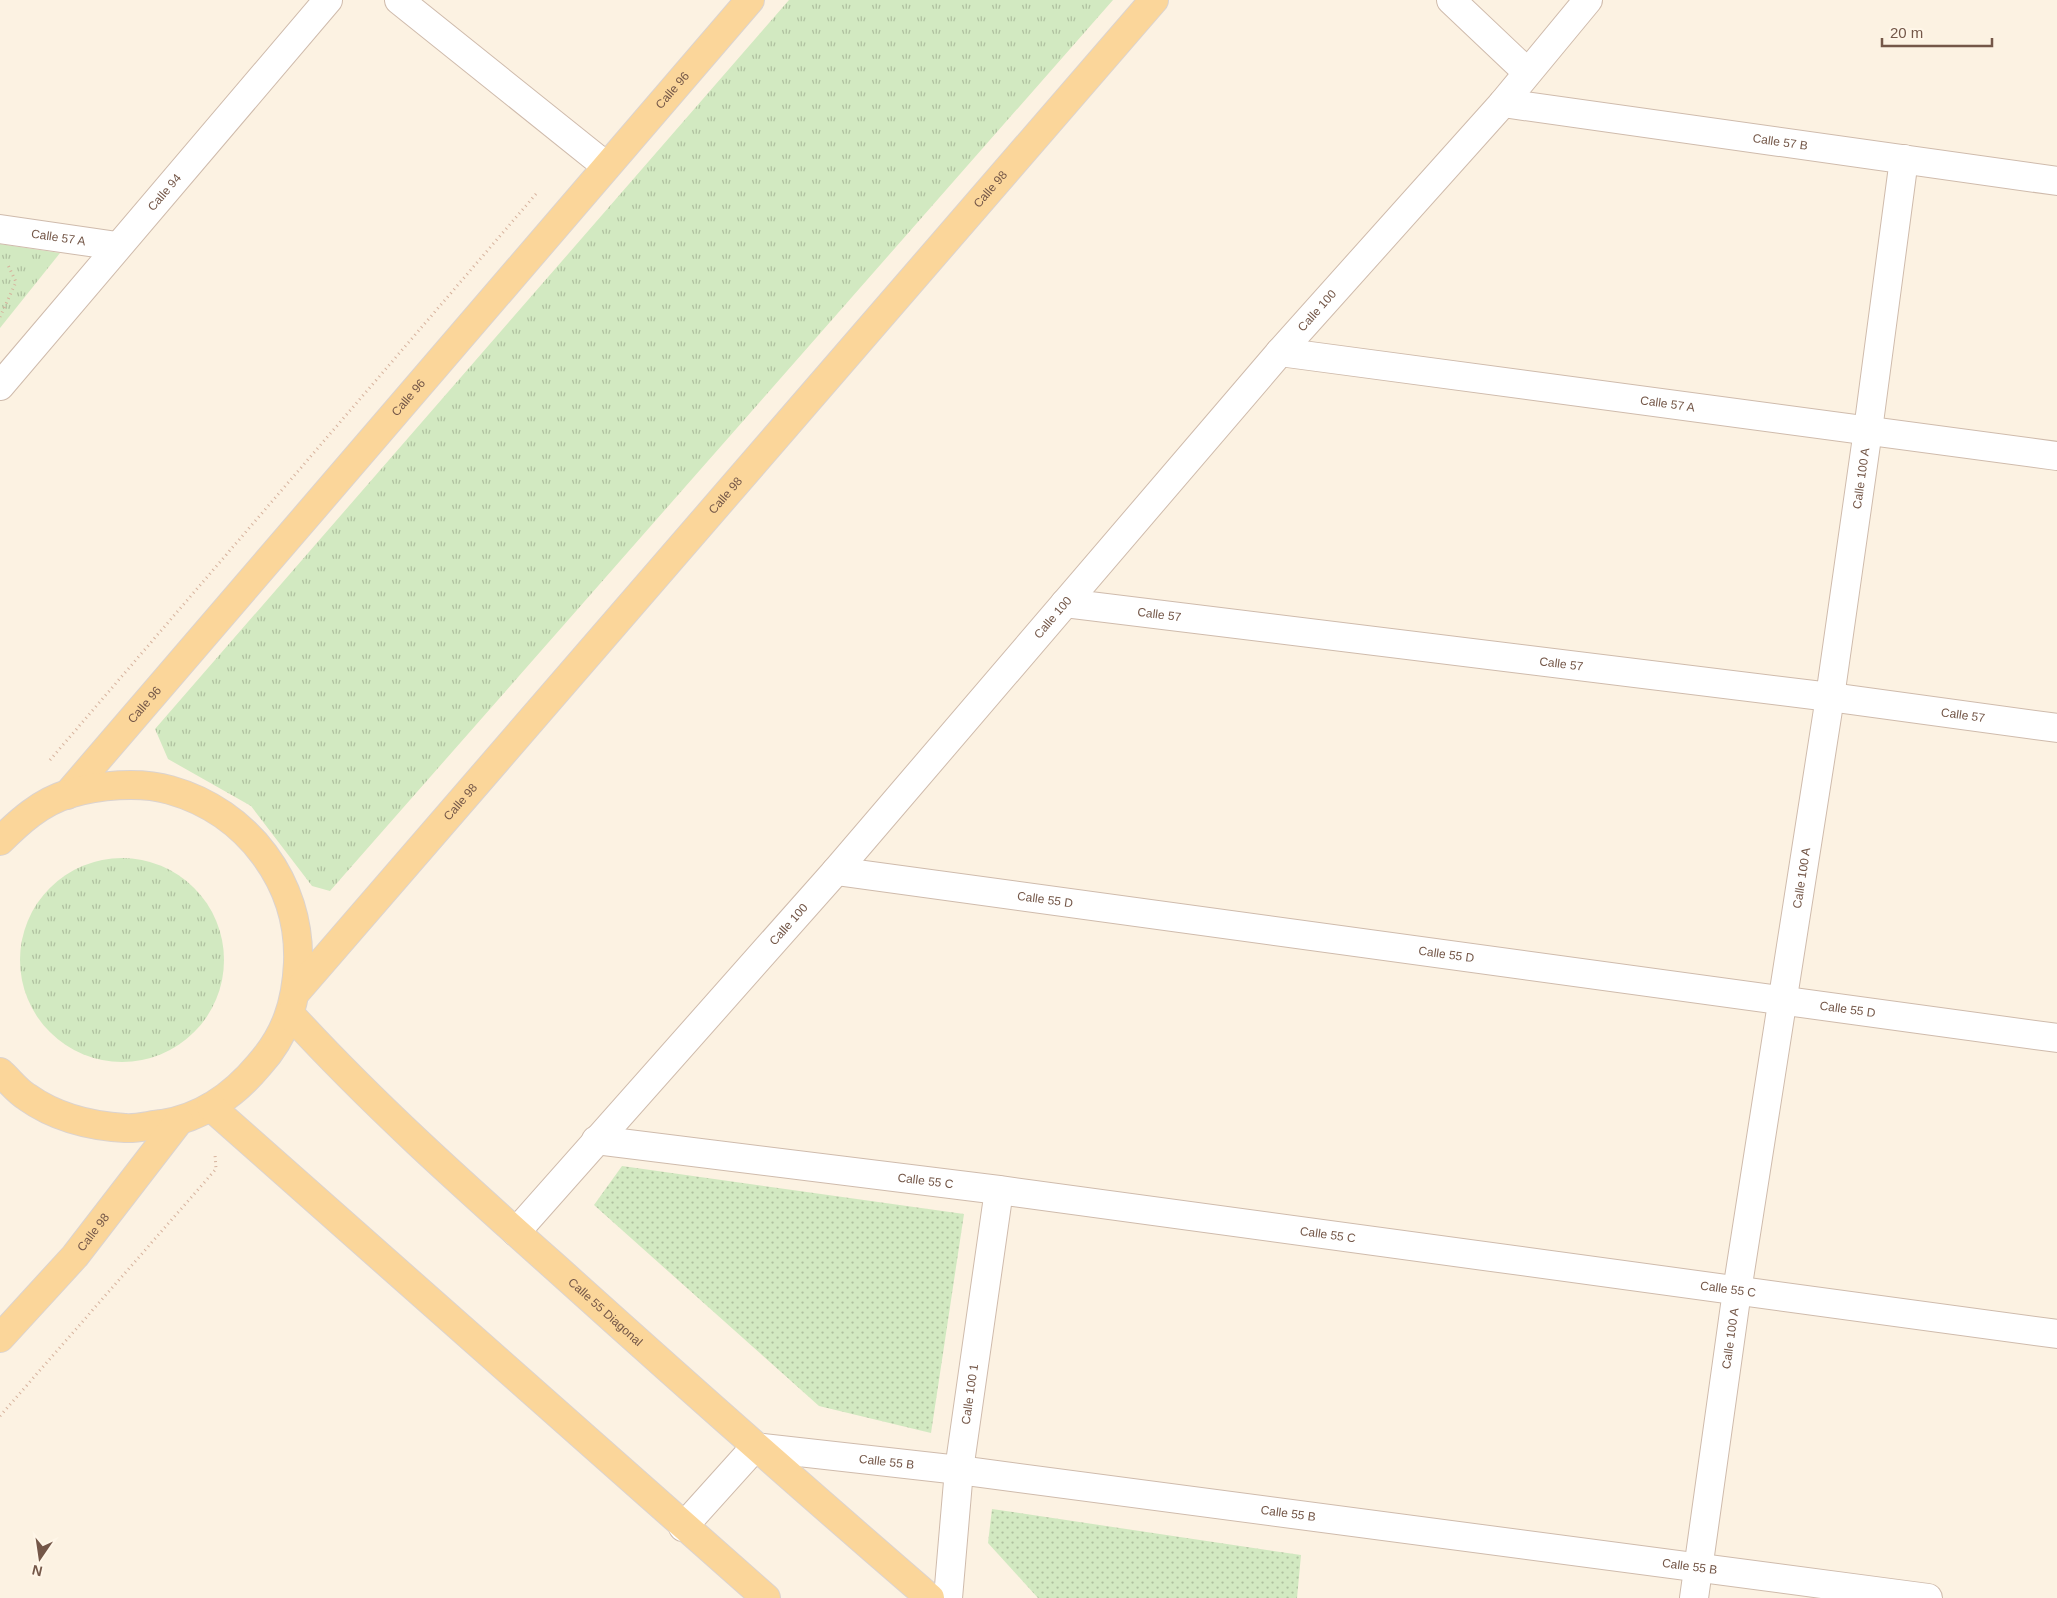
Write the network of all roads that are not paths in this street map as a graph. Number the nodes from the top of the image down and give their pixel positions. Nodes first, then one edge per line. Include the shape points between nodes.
1 (399, 0) edge
2 (750, 0) edge
3 (1154, 0) edge
4 (1451, 0) edge
5 (1588, 0) edge
6 (321, 1) edge
7 (1528, 72) junction
8 (1503, 102) junction
9 (1904, 159) junction
10 (606, 166) junction
11 (2057, 180) edge
12 (0, 228) edge
13 (117, 246) junction
14 (1280, 352) junction
15 (0, 386) edge
16 (1868, 430) junction
17 (2057, 456) edge
18 (1065, 603) junction
19 (1830, 697) junction
20 (2057, 728) edge
21 (67, 794) junction
22 (0, 841) edge
23 (836, 871) junction
24 (1782, 1001) junction
25 (293, 1003) junction
26 (2057, 1038) edge
27 (0, 1072) edge
28 (210, 1107) junction
29 (179, 1121) junction
30 (596, 1140) junction
31 (999, 1190) junction
32 (516, 1232) junction
33 (1736, 1290) junction
34 (2057, 1334) edge
35 (0, 1338) edge
36 (755, 1447) junction
37 (959, 1470) junction
38 (683, 1527) junction
39 (1698, 1566) junction
40 (766, 1598) edge
41 (930, 1598) edge
42 (948, 1598) edge
43 (1694, 1598) edge
44 (1928, 1598) edge

1 - 10 street
2 - 10 main road, Calle 96
3 - 25 main road, Calle 98
4 - 7 street
5 - 7 street, Calle 100
6 - 13 street, Calle 94
7 - 8 street, Calle 100
8 - 9 street, Calle 57 B
8 - 14 street, Calle 100
9 - 11 street, Calle 57 B
9 - 16 street, Calle 100 A
10 - 21 main road, Calle 96
12 - 13 street, Calle 57 A
13 - 15 street, Calle 94
14 - 16 street, Calle 57 A
14 - 18 street, Calle 100
16 - 17 street, Calle 57 A
16 - 19 street, Calle 100 A
18 - 19 street, Calle 57
18 - 23 street, Calle 100
19 - 20 street, Calle 57
19 - 24 street, Calle 100 A
21 - 22 main road via 24,817
21 - 25 main road via 118,784 170,790 218,810 258,844 286,889 299,939
23 - 24 street, Calle 55 D
23 - 30 street, Calle 100
24 - 26 street, Calle 55 D
24 - 33 street, Calle 100 A
25 - 28 main road via 272,1051 244,1083
25 - 32 main road, Calle 55 Diagonal via 332,1060
27 - 29 main road via 27,1098 74,1121 126,1129
28 - 29 main road
28 - 38 main road
29 - 35 main road, Calle 98 via 75,1256
30 - 31 street, Calle 55 C
30 - 32 street, Calle 100
31 - 33 street, Calle 55 C
31 - 37 street, Calle 100 1
32 - 36 main road, Calle 55 Diagonal
33 - 34 street, Calle 55 C
33 - 39 street, Calle 100 A
36 - 37 street, Calle 55 B
36 - 38 street
36 - 41 main road, Calle 55 Diagonal
37 - 39 street, Calle 55 B
37 - 42 street, Calle 100 1
38 - 40 main road
39 - 43 street, Calle 100 A
39 - 44 street, Calle 55 B

